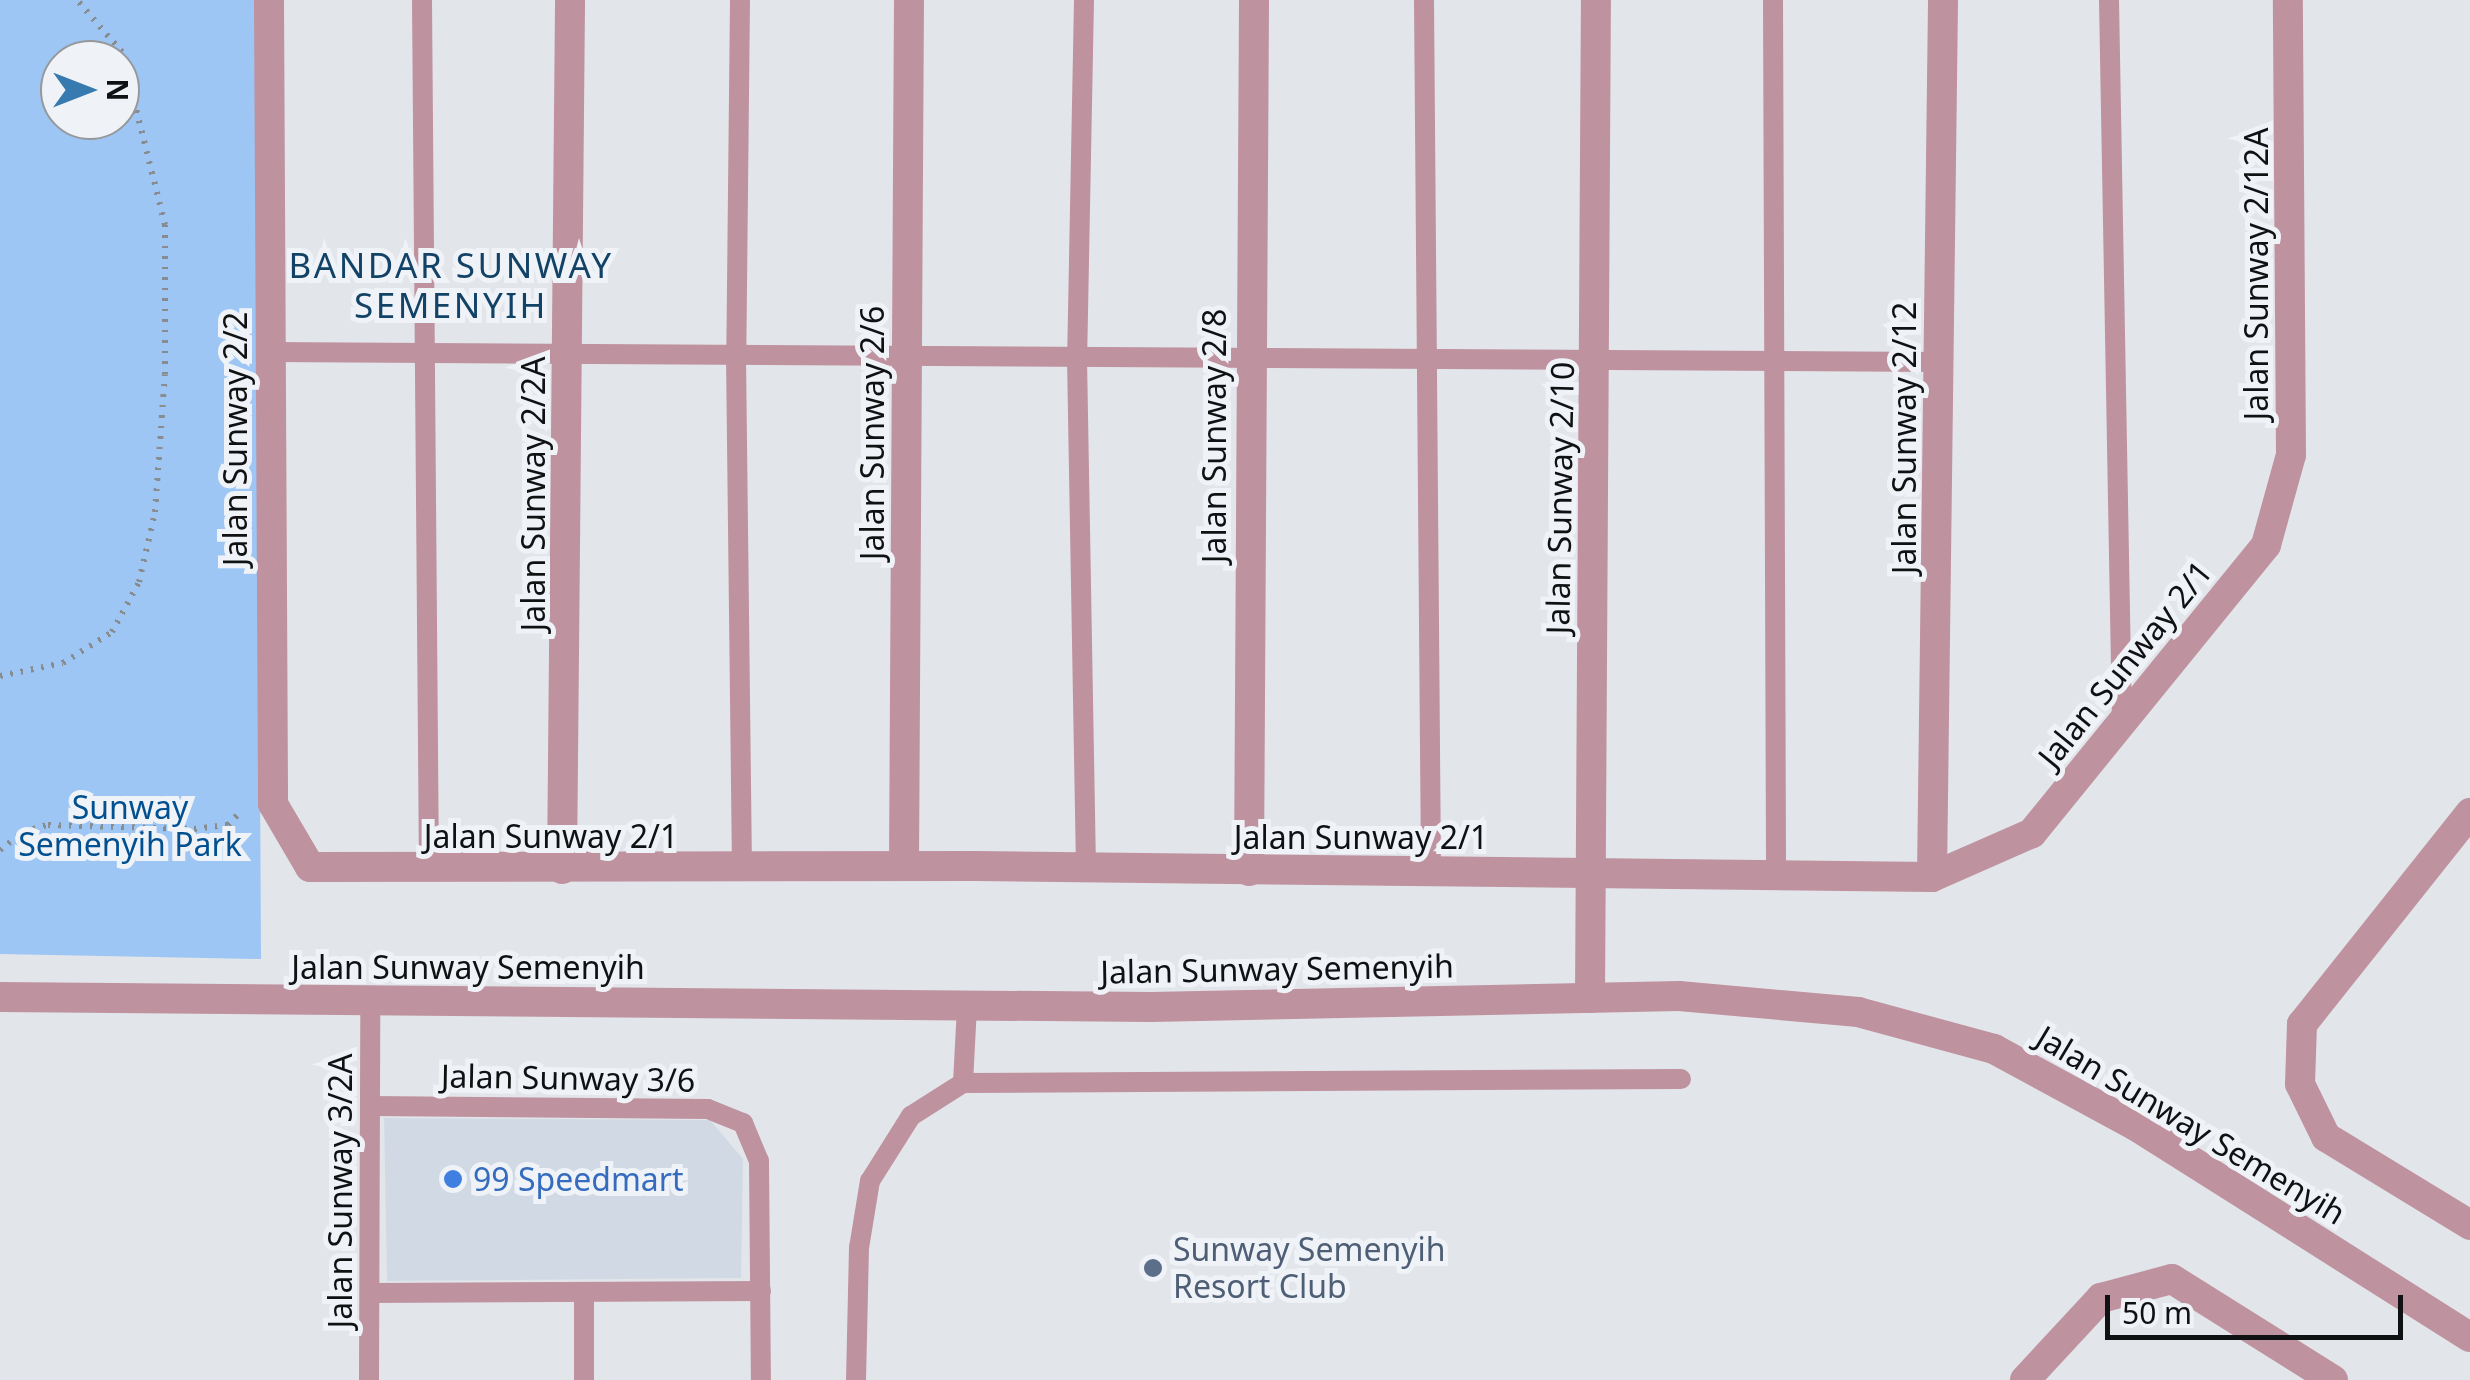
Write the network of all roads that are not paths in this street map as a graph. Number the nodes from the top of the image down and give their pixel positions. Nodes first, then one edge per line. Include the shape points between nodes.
1 (268, 0) edge
2 (422, 0) edge
3 (570, 0) edge
4 (740, 0) edge
5 (909, 0) edge
6 (1084, 0) edge
7 (1254, 0) edge
8 (1424, 0) edge
9 (1596, 0) edge
10 (1773, 0) edge
11 (1943, 0) edge
12 (2109, 0) edge
13 (2288, 0) edge
14 (269, 352) junction
15 (428, 354) junction
16 (569, 354) junction
17 (736, 356) junction
18 (908, 357) junction
19 (1077, 358) junction
20 (1249, 360) junction
21 (1424, 361) junction
22 (1596, 362) junction
23 (1940, 362) junction
24 (1770, 364) junction
25 (2266, 545) joint
26 (2122, 730) junction
27 (2466, 826) edge
28 (904, 866) junction
29 (310, 868) joint
30 (1086, 868) junction
31 (562, 869) junction
32 (430, 872) junction
33 (742, 872) junction
34 (1249, 872) junction
35 (1431, 872) junction
36 (1591, 874) junction
37 (1776, 875) junction
38 (1932, 877) junction
39 (0, 997) edge
40 (1590, 998) junction
41 (370, 1003) junction
42 (967, 1006) junction
43 (1681, 1079) dead end
44 (963, 1083) junction
45 (370, 1106) junction
46 (2470, 1225) edge
47 (760, 1292) junction
48 (370, 1293) junction
49 (584, 1293) junction
50 (2470, 1337) edge
51 (369, 1380) edge
52 (584, 1380) edge
53 (761, 1380) edge
54 (856, 1380) edge
55 (2025, 1380) edge
56 (2333, 1380) edge

1 - 14 street, Jalan Sunway 2/2
2 - 15 lane
3 - 16 street, Jalan Sunway 2/2A
4 - 17 lane
5 - 18 street, Jalan Sunway 2/6
6 - 19 lane
7 - 20 street, Jalan Sunway 2/8
8 - 21 lane
9 - 22 street, Jalan Sunway 2/10
10 - 24 lane
11 - 23 street, Jalan Sunway 2/12
12 - 26 lane
13 - 25 street, Jalan Sunway 2/12A via 2291,455
14 - 15 lane
14 - 29 street, Jalan Sunway 2/2 via 273,804
15 - 16 lane
15 - 32 lane
16 - 17 lane
16 - 31 street, Jalan Sunway 2/2A
17 - 18 lane
17 - 33 lane
18 - 19 lane
18 - 28 street, Jalan Sunway 2/6
19 - 20 lane
19 - 30 lane
20 - 21 lane
20 - 34 street, Jalan Sunway 2/8
21 - 22 lane
21 - 35 lane
22 - 24 lane
22 - 36 street, Jalan Sunway 2/10
23 - 24 lane
23 - 38 street, Jalan Sunway 2/12
24 - 37 lane
25 - 26 street, Jalan Sunway 2/1
26 - 38 street, Jalan Sunway 2/1 via 2032,833
27 - 46 street via 2302,1024 2300,1084 2326,1137
28 - 30 street, Jalan Sunway 2/1
28 - 33 street, Jalan Sunway 2/1
29 - 32 street, Jalan Sunway 2/1
30 - 34 street, Jalan Sunway 2/1
31 - 32 street, Jalan Sunway 2/1
31 - 33 street, Jalan Sunway 2/1
34 - 35 street, Jalan Sunway 2/1
35 - 36 street, Jalan Sunway 2/1
36 - 37 street, Jalan Sunway 2/1
36 - 40 street, Jalan Sunway 2/10
37 - 38 street, Jalan Sunway 2/1
39 - 41 street, Jalan Sunway Semenyih
40 - 42 street, Jalan Sunway Semenyih
40 - 50 street, Jalan Sunway Semenyih via 1679,996 1858,1012 1994,1049 2136,1126
41 - 42 street, Jalan Sunway Semenyih
41 - 45 lane, Jalan Sunway 3/2A
42 - 44 lane
43 - 44 lane
44 - 54 lane via 911,1116 870,1180 859,1248
45 - 47 lane, Jalan Sunway 3/6 via 708,1108 743,1123 759,1161
45 - 48 lane, Jalan Sunway 3/2A
47 - 49 lane
47 - 53 lane, Jalan Sunway 3/6
48 - 49 lane
48 - 51 lane, Jalan Sunway 3/2A
49 - 52 lane
55 - 56 street via 2101,1298 2172,1279

